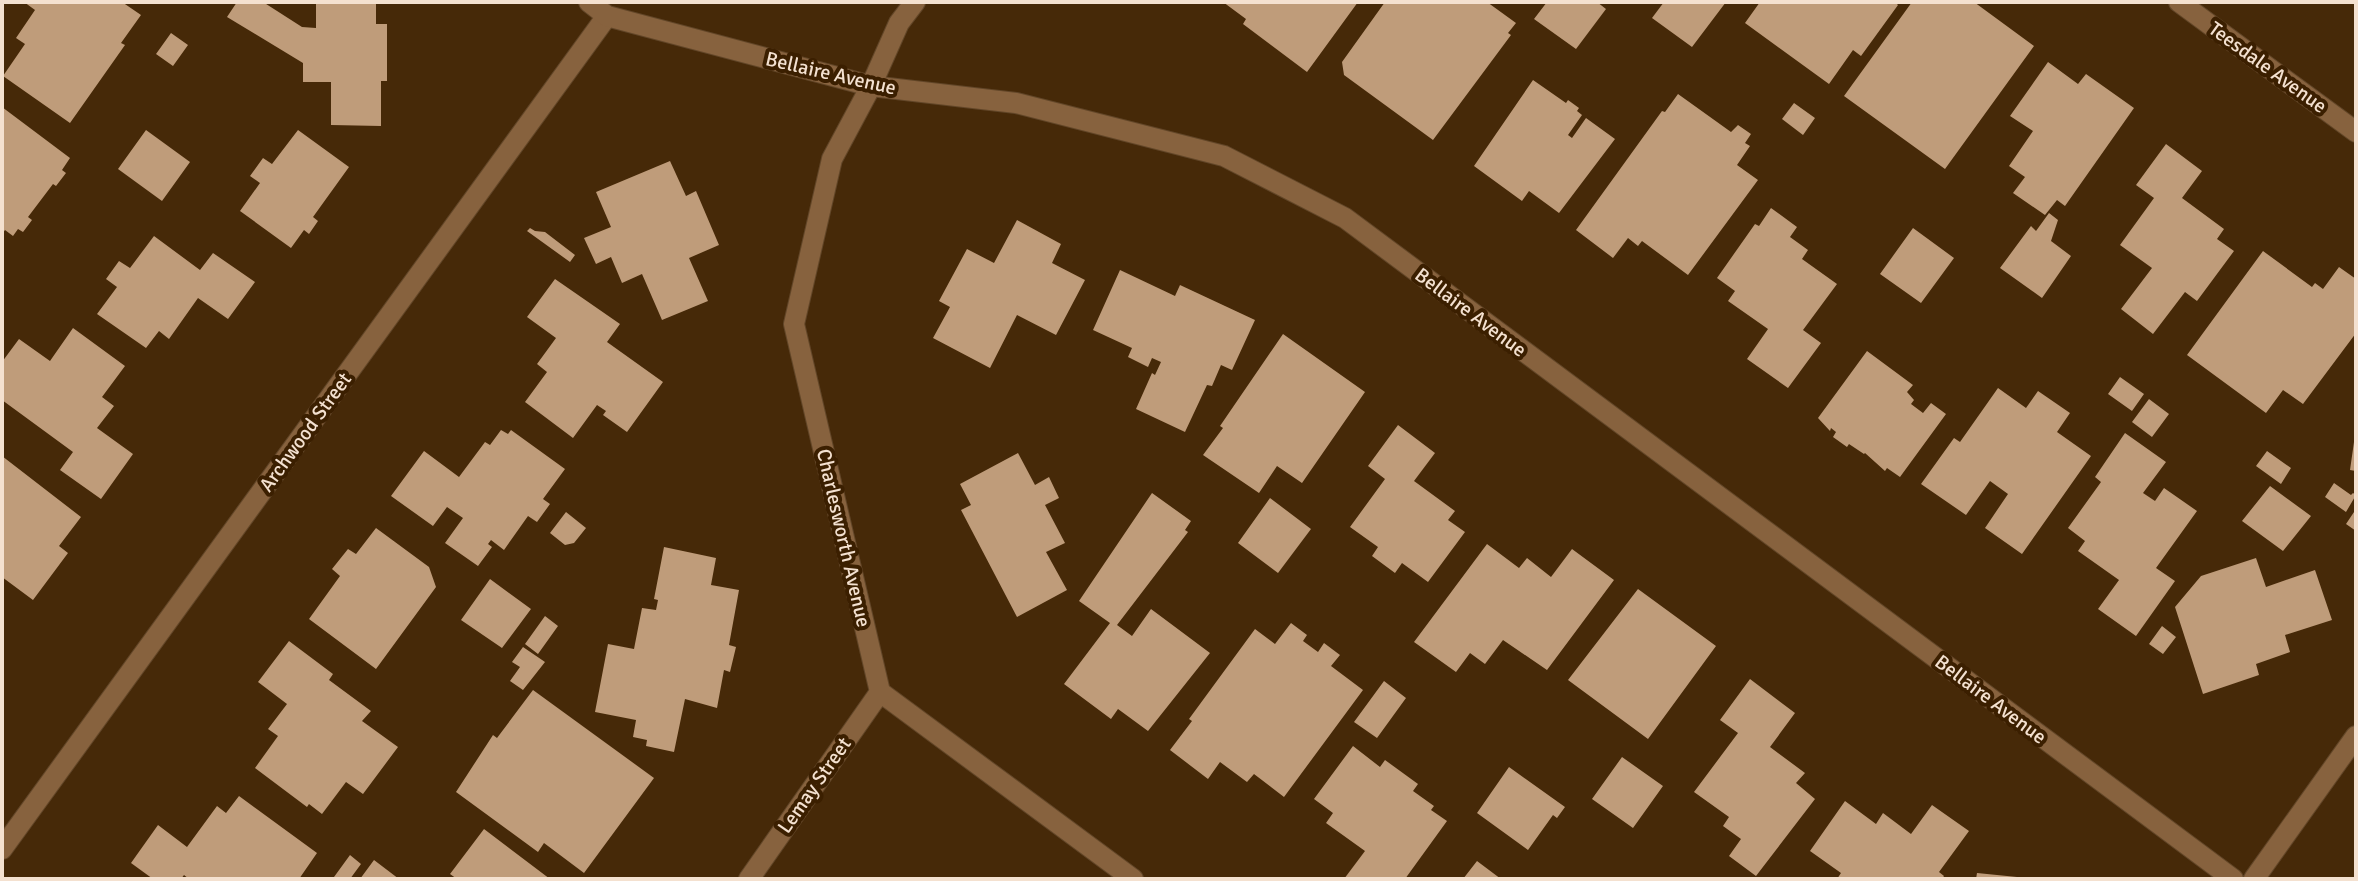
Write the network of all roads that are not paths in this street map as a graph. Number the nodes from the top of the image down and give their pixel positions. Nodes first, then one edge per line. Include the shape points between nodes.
1 (589, 2) edge
2 (915, 2) edge
3 (2179, 2) edge
4 (607, 16) junction
5 (871, 86) junction
6 (2356, 132) edge
7 (880, 692) junction
8 (2356, 736) edge
9 (2, 849) edge
10 (749, 879) edge
11 (1133, 879) edge
12 (2233, 879) edge
13 (2254, 879) edge

1 - 4 street, Bellaire Avenue
2 - 5 street via 899,23
3 - 6 street, Teesdale Avenue
4 - 5 street, Bellaire Avenue
4 - 9 street, Archwood Street
5 - 7 street, Charlesworth Avenue via 832,159 794,324
5 - 12 street, Bellaire Avenue via 1016,103 1224,156 1345,218
7 - 10 street, Lemay Street
7 - 11 street
8 - 13 street

